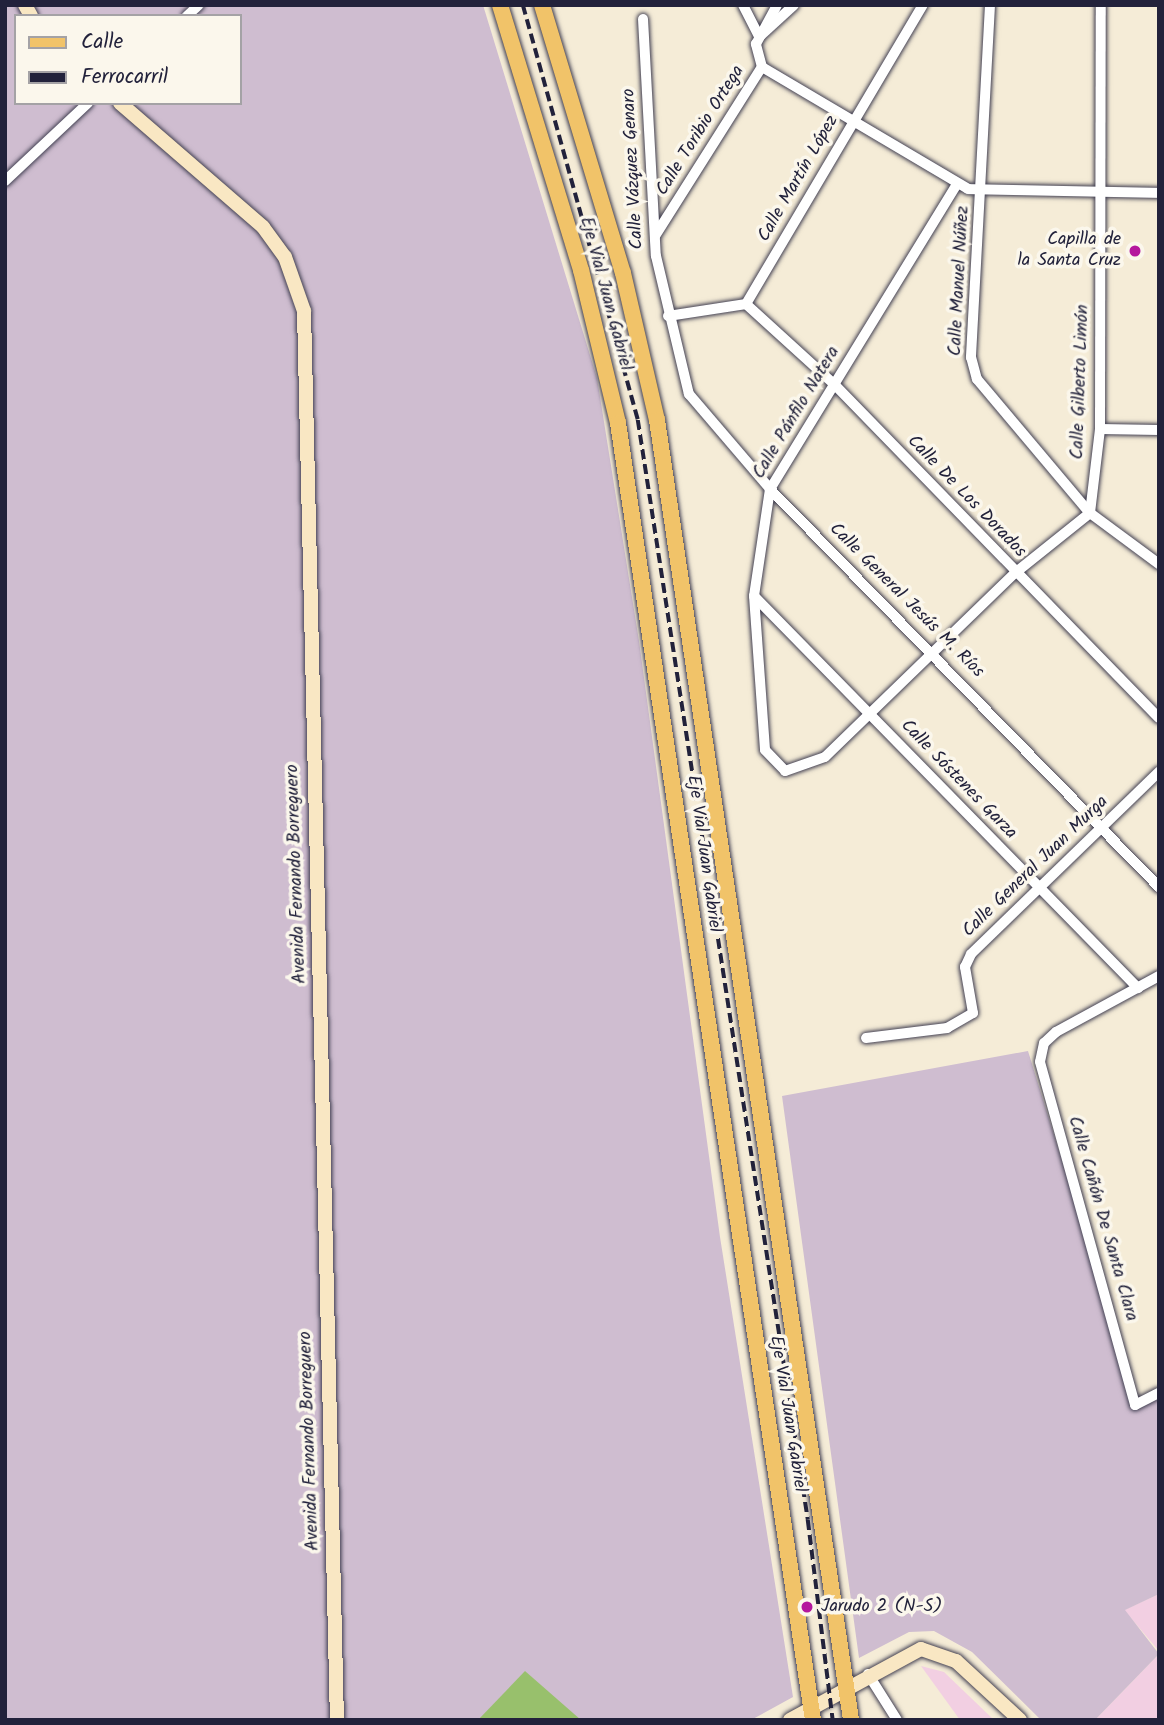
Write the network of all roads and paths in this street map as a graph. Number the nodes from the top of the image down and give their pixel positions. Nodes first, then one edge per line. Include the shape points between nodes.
1 (500, 5) edge
2 (542, 5) edge
3 (743, 5) edge
4 (777, 5) edge
5 (794, 5) edge
6 (923, 5) edge
7 (990, 5) edge
8 (1101, 5) edge
9 (643, 19) dead end
10 (759, 37) junction
11 (762, 67) junction
12 (86, 105) edge
13 (122, 105) edge
14 (853, 121) junction
15 (5, 181) edge
16 (957, 184) junction
17 (1102, 192) junction
18 (982, 193) junction
19 (1159, 193) edge
20 (655, 236) junction
21 (746, 304) junction
22 (668, 316) junction
23 (834, 384) junction
24 (1100, 429) junction
25 (1159, 430) edge
26 (770, 489) junction
27 (1090, 513) junction
28 (1159, 564) edge
29 (1015, 573) junction
30 (754, 596) junction
31 (932, 651) junction
32 (870, 714) junction
33 (1159, 718) edge
34 (1159, 772) edge
35 (1103, 829) junction
36 (1159, 887) edge
37 (1040, 891) junction
38 (1159, 976) edge
39 (1138, 988) junction
40 (866, 1038) dead end
41 (1159, 1394) edge
42 (868, 1674) junction
43 (848, 1684) junction
44 (812, 1713) edge
45 (337, 1720) edge
46 (790, 1720) edge
47 (851, 1720) edge
48 (897, 1720) edge
49 (1020, 1720) edge

1 - 44 main road, Eje Vial Juan Gabriel via 581,270 618,423
2 - 43 main road, Eje Vial Juan Gabriel via 623,273 657,420
3 - 10 street
4 - 10 street
5 - 10 street
6 - 14 street, Calle Martín López
7 - 18 street, Calle Manuel Núñez
8 - 17 street, Calle Gilberto Limón
9 - 20 street, Calle Vázquez Genaro
10 - 11 street, Calle Toribio Ortega via 755,51
11 - 14 street
11 - 20 street, Calle Toribio Ortega
12 - 15 street
13 - 45 main road, Avenida Fernando Borreguero via 263,227 285,257 304,312
14 - 16 street
14 - 21 street, Calle Martín López
16 - 18 street
16 - 23 street, Calle Pánfilo Natera
17 - 18 street
17 - 19 street
17 - 24 street, Calle Gilberto Limón
18 - 27 street, Calle Manuel Núñez via 971,357 977,379
20 - 22 street, Calle Vázquez Genaro
21 - 22 street
21 - 23 street, Calle De Los Dorados
22 - 26 street, Calle General Jesús M. Ríos via 689,394
23 - 26 street, Calle Pánfilo Natera
23 - 29 street, Calle De Los Dorados
24 - 25 street
24 - 27 street, Calle Gilberto Limón
26 - 30 street, Calle Pánfilo Natera
26 - 31 street, Calle General Jesús M. Ríos
27 - 28 street, Calle Manuel Núñez
27 - 29 street
29 - 31 street
29 - 33 street, Calle De Los Dorados
30 - 32 street, Calle Sóstenes Garza
30 - 32 street, Calle Pánfilo Natera via 765,750 775,767 811,765
31 - 32 street
31 - 35 street, Calle General Jesús M. Ríos
32 - 37 street, Calle Sóstenes Garza
34 - 35 street, Calle General Juan Murga
35 - 36 street, Calle General Jesús M. Ríos
35 - 37 street, Calle General Juan Murga
37 - 39 street, Calle Sóstenes Garza
37 - 40 street, Calle General Juan Murga via 971,954 965,967 973,1013 947,1028
38 - 39 street
39 - 41 street, Calle Cañón De Santa Clara via 1044,1043 1040,1062 1135,1405
42 - 43 main road
42 - 48 street
42 - 49 main road via 907,1652 939,1651
43 - 44 main road
43 - 47 main road, Eje Vial Juan Gabriel
44 - 46 main road

